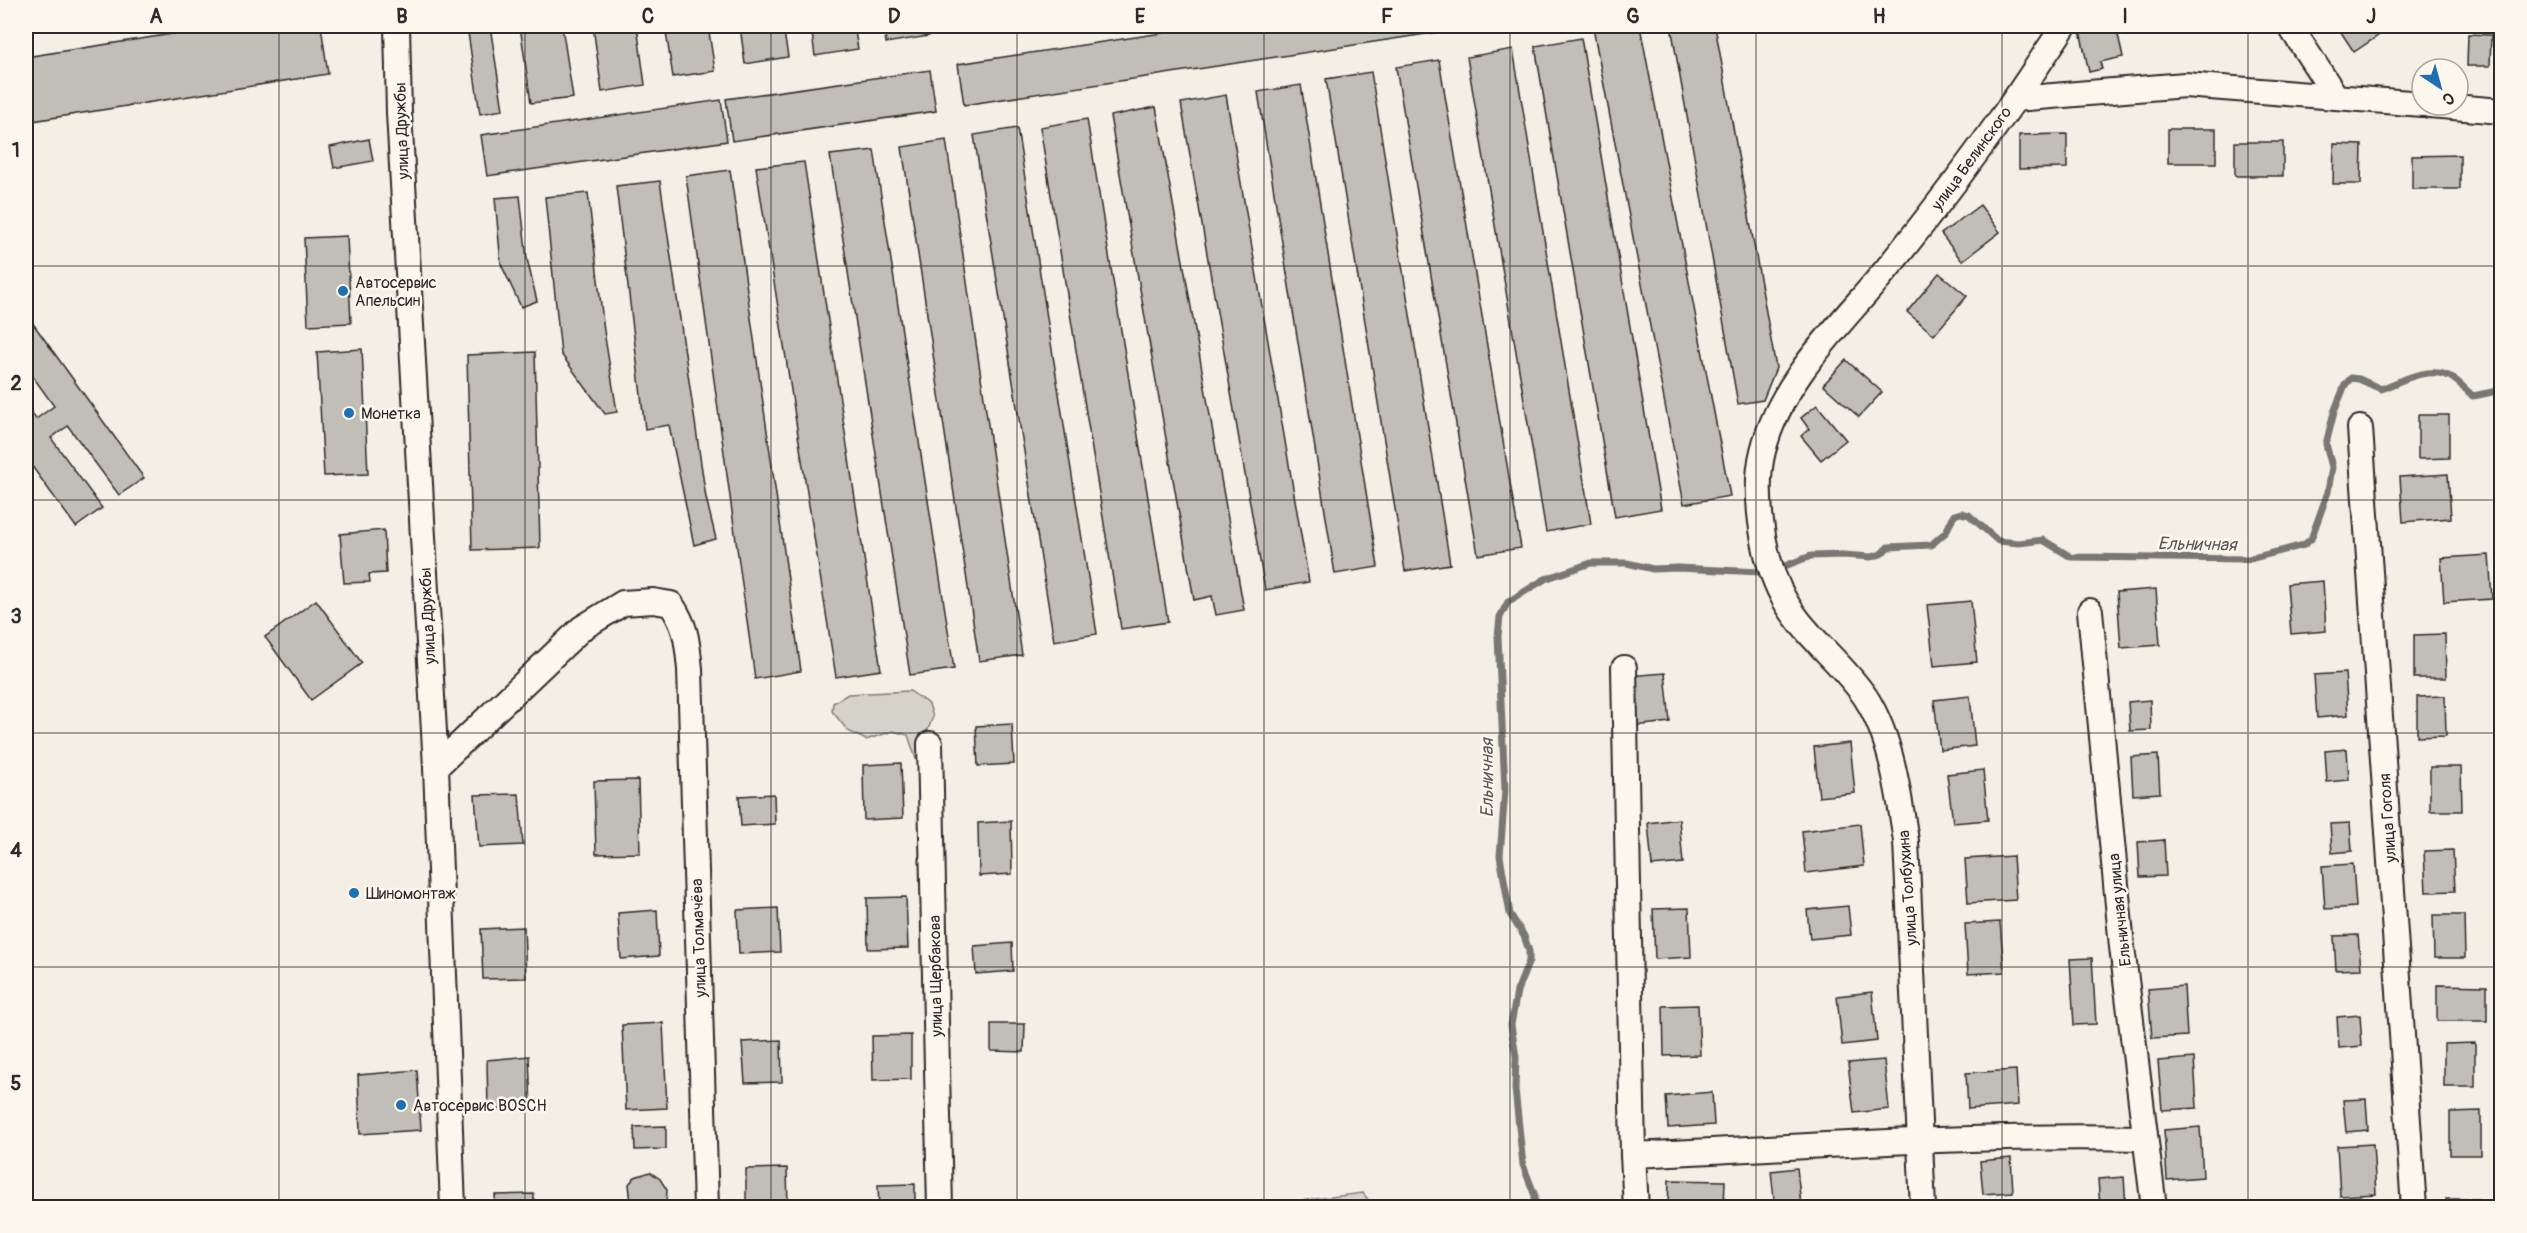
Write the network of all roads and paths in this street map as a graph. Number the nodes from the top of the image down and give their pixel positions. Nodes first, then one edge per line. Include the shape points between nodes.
1 (397, 26) edge
2 (2064, 26) edge
3 (2289, 26) edge
4 (2336, 97) junction
5 (2015, 99) junction
6 (2410, 103) edge
7 (2470, 108) edge
8 (2502, 111) edge
9 (2360, 428) dead end
10 (1772, 570) joint
11 (2090, 611) dead end
12 (1624, 668) dead end
13 (930, 744) dead end
14 (436, 766) junction
15 (2144, 1138) junction
16 (1920, 1142) junction
17 (1633, 1155) junction
18 (453, 1208) edge
19 (706, 1208) edge
20 (940, 1208) edge
21 (1636, 1208) edge
22 (1923, 1208) edge
23 (2154, 1208) edge
24 (2414, 1208) edge

1 - 14 street, улица Дружбы
2 - 5 street
3 - 4 street
4 - 5 street, улица Белинского via 2185,85
4 - 6 street, улица Белинского
5 - 10 street, улица Белинского via 1931,214 1809,363 1780,409 1763,451 1759,474 1764,537
7 - 8 street
9 - 24 street, улица Гоголя
10 - 16 street, улица Толбухина via 1779,590 1805,630 1866,699 1886,744 1906,842
11 - 15 street, Ельничная улица
12 - 17 street
13 - 20 street, улица Щербакова
14 - 18 street, улица Дружбы
14 - 19 street, улица Толмачёва via 582,628 623,603 670,604 687,633 690,669
15 - 16 street
15 - 23 street, Ельничная улица
16 - 17 street
16 - 22 street, улица Толбухина
17 - 21 street

